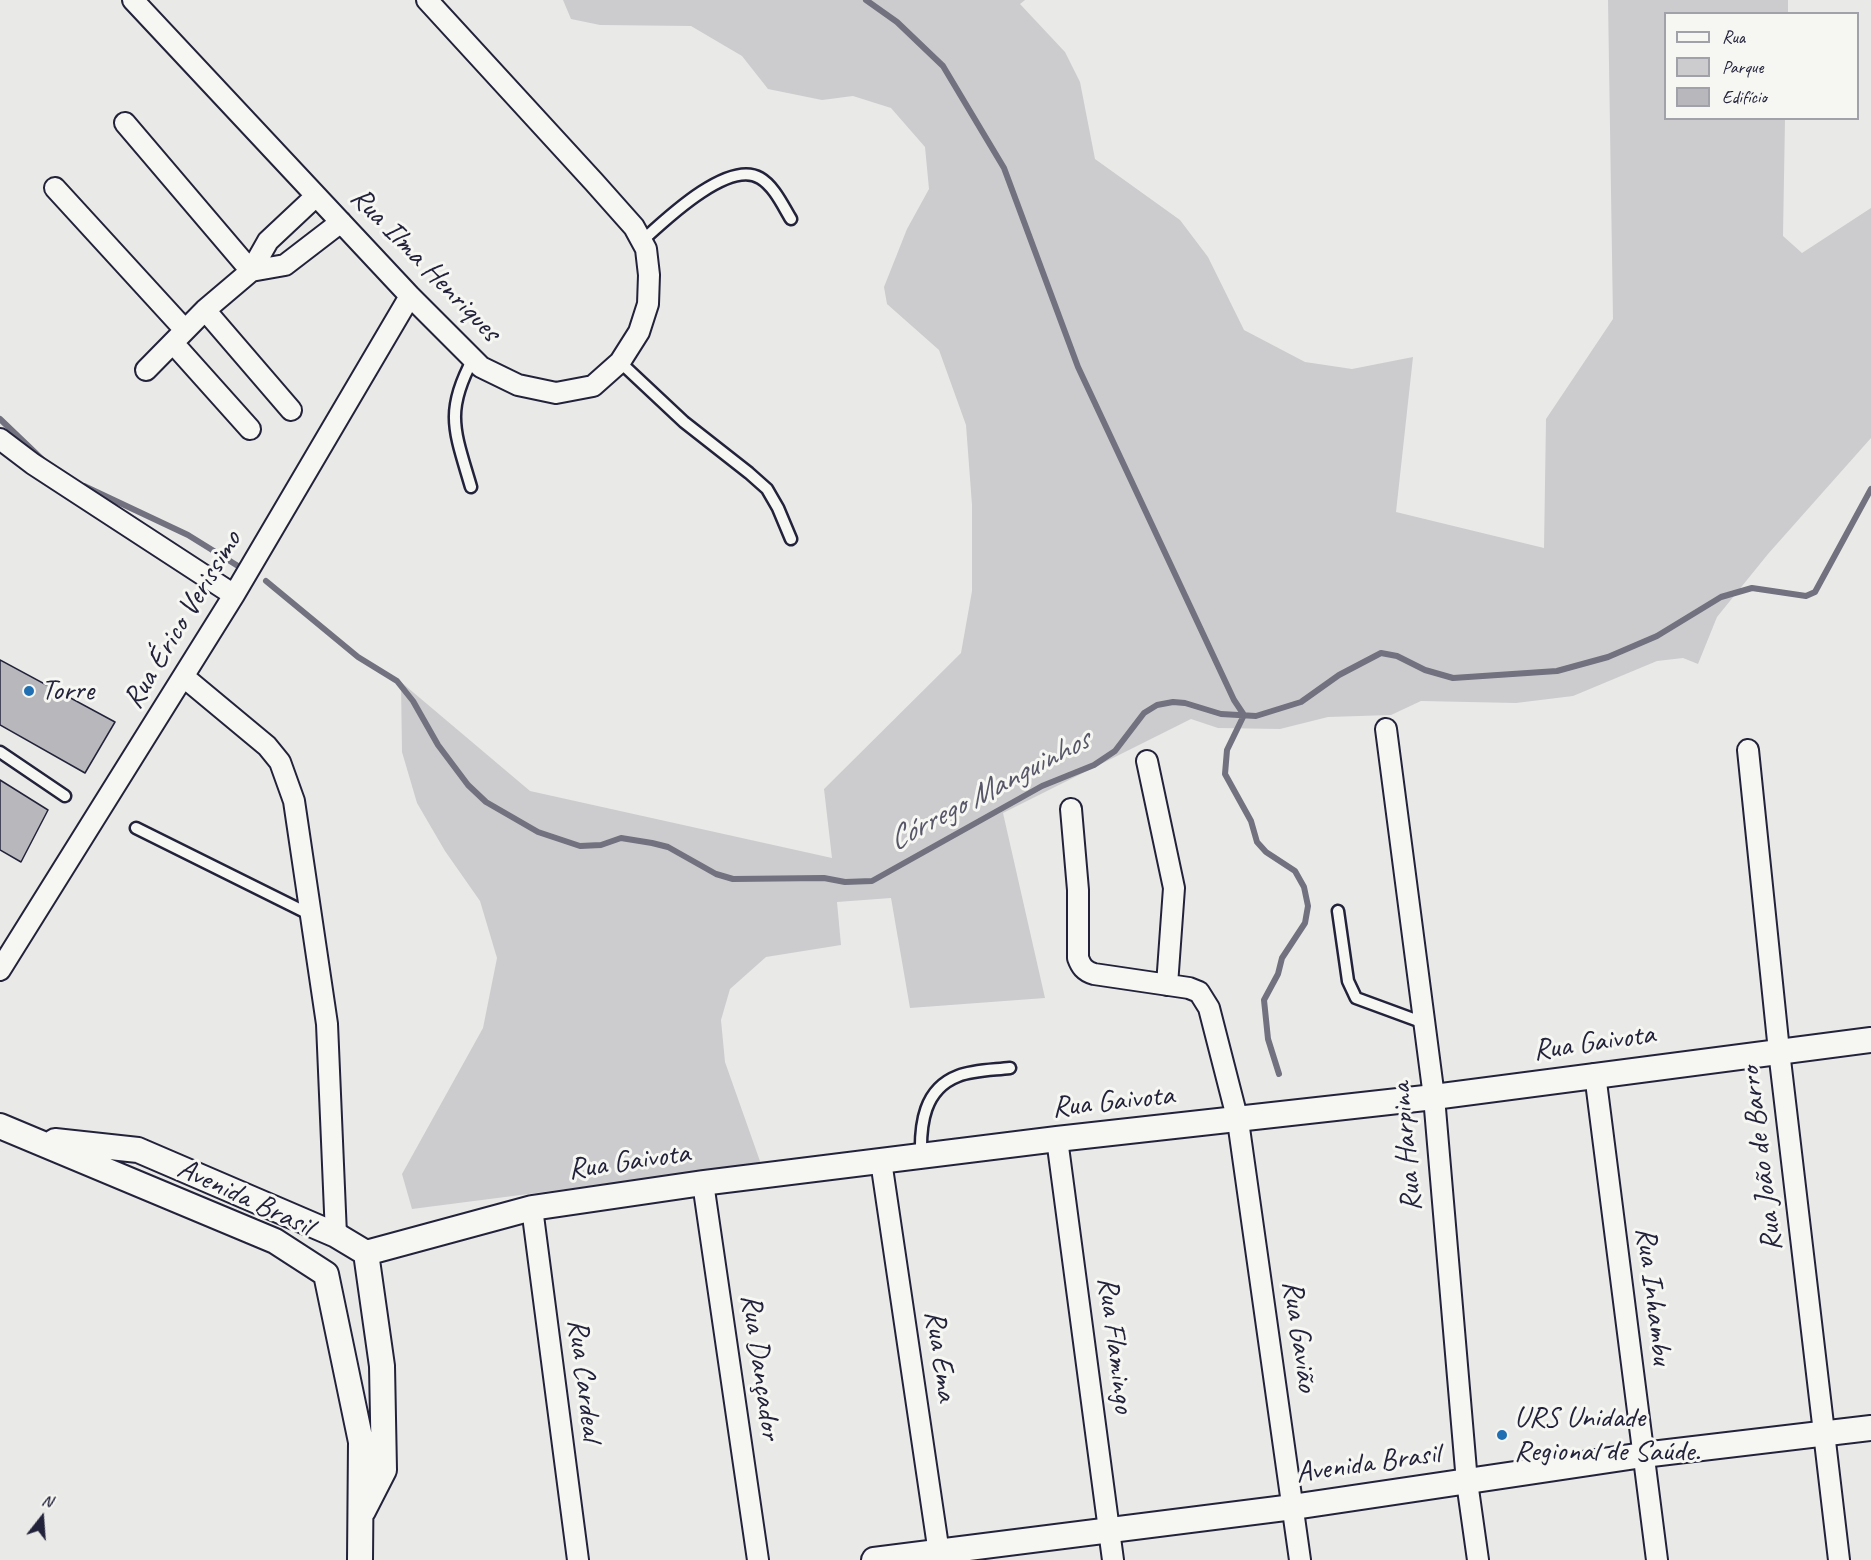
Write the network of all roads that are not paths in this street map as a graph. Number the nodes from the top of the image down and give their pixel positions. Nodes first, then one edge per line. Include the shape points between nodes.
1 (133, 0) edge
2 (427, 0) edge
3 (124, 123) dead end
4 (55, 188) dead end
5 (316, 196) junction
6 (791, 219) dead end
7 (341, 222) junction
8 (642, 241) junction
9 (251, 271) junction
10 (410, 296) junction
11 (205, 310) junction
12 (179, 337) junction
13 (473, 359) junction
14 (620, 362) junction
15 (146, 370) dead end
16 (291, 410) dead end
17 (250, 429) dead end
18 (0, 439) edge
19 (471, 487) dead end
20 (790, 539) dead end
21 (237, 591) junction
22 (184, 677) junction
23 (1386, 729) dead end
24 (1748, 750) dead end
25 (0, 752) edge
26 (1147, 761) dead end
27 (64, 796) dead end
28 (1071, 809) dead end
29 (136, 828) dead end
30 (1338, 911) dead end
31 (311, 915) junction
32 (0, 970) edge
33 (1167, 985) junction
34 (1424, 1023) junction
35 (1871, 1040) edge
36 (1779, 1051) junction
37 (1010, 1068) dead end
38 (1595, 1074) junction
39 (1434, 1097) junction
40 (1238, 1121) junction
41 (0, 1126) edge
42 (28, 1138) junction
43 (1057, 1138) junction
44 (921, 1156) junction
45 (881, 1161) junction
46 (703, 1182) junction
47 (532, 1208) junction
48 (336, 1235) junction
49 (366, 1253) junction
50 (1871, 1428) edge
51 (1824, 1434) junction
52 (1642, 1455) junction
53 (1467, 1482) junction
54 (1293, 1507) junction
55 (360, 1516) junction
56 (1109, 1529) junction
57 (939, 1556) edge
58 (360, 1560) edge
59 (578, 1560) edge
60 (758, 1560) edge
61 (874, 1560) edge
62 (1113, 1560) edge
63 (1300, 1560) edge
64 (1478, 1560) edge
65 (1657, 1560) edge
66 (1839, 1560) edge

1 - 5 street, Rua Ilma Henriques
2 - 8 street, Rua Ilma Henriques via 594,182
3 - 9 street
4 - 12 street
5 - 7 street, Rua Ilma Henriques
5 - 9 street via 268,241
6 - 8 lane via 760,177 737,174 683,203
7 - 9 street via 285,265
7 - 10 street, Rua Ilma Henriques
8 - 14 street, Rua Ilma Henriques via 649,275 648,304 639,332
9 - 11 street
10 - 13 street, Rua Ilma Henriques
10 - 21 street, Rua Érico Verissimo
11 - 12 street
11 - 16 street
12 - 15 street
12 - 17 street
13 - 14 street, Rua Ilma Henriques via 518,385 556,393 592,386
13 - 19 lane via 459,384 453,407
14 - 20 lane via 684,422 766,489
18 - 21 street via 33,464
21 - 22 street, Rua Érico Verissimo
22 - 31 street via 267,746 280,762 294,801
22 - 32 street, Rua Érico Verissimo
23 - 34 street, Rua Harpina
24 - 36 street, Rua João de Barro
25 - 27 lane
26 - 33 street via 1174,888
28 - 33 street, Rua Gavião via 1080,965 1094,974
29 - 31 lane
30 - 34 lane via 1348,981 1356,998
31 - 48 street via 327,1024
33 - 40 street, Rua Gavião via 1189,988 1206,1000
34 - 39 street, Rua Harpina
35 - 36 street, Rua Gaivota
36 - 38 street, Rua Gaivota
36 - 51 street, Rua João de Barro
37 - 44 lane via 958,1076 933,1092 926,1110
38 - 39 street, Rua Gaivota
38 - 52 street, Rua Inhambu
39 - 40 street, Rua Gaivota
39 - 53 street, Rua Harpina
40 - 43 street, Rua Gaivota
40 - 54 street, Rua Gavião
41 - 42 street, Avenida Brasil
42 - 48 street via 138,1150
42 - 55 street, Avenida Brasil via 275,1240 326,1274 361,1442
43 - 44 street, Rua Gaivota
43 - 56 street, Rua Flamingo
44 - 45 street, Rua Gaivota
45 - 46 street, Rua Gaivota
45 - 57 street, Rua Ema
46 - 47 street, Rua Gaivota
46 - 60 street, Rua Dançador
47 - 49 street, Rua Gaivota
47 - 59 street, Rua Cardeal
48 - 49 street
49 - 55 street via 382,1366 384,1470
50 - 51 street, Avenida Brasil
51 - 52 street, Avenida Brasil
51 - 66 street, Rua João de Barro
52 - 53 street, Avenida Brasil
52 - 65 street, Rua Inhambu
53 - 54 street, Avenida Brasil
53 - 64 street, Rua Harpina
54 - 56 street, Avenida Brasil
54 - 63 street, Rua Gavião
55 - 58 street, Avenida Brasil
56 - 57 street, Avenida Brasil
56 - 62 street, Rua Flamingo
57 - 61 street, Avenida Brasil

